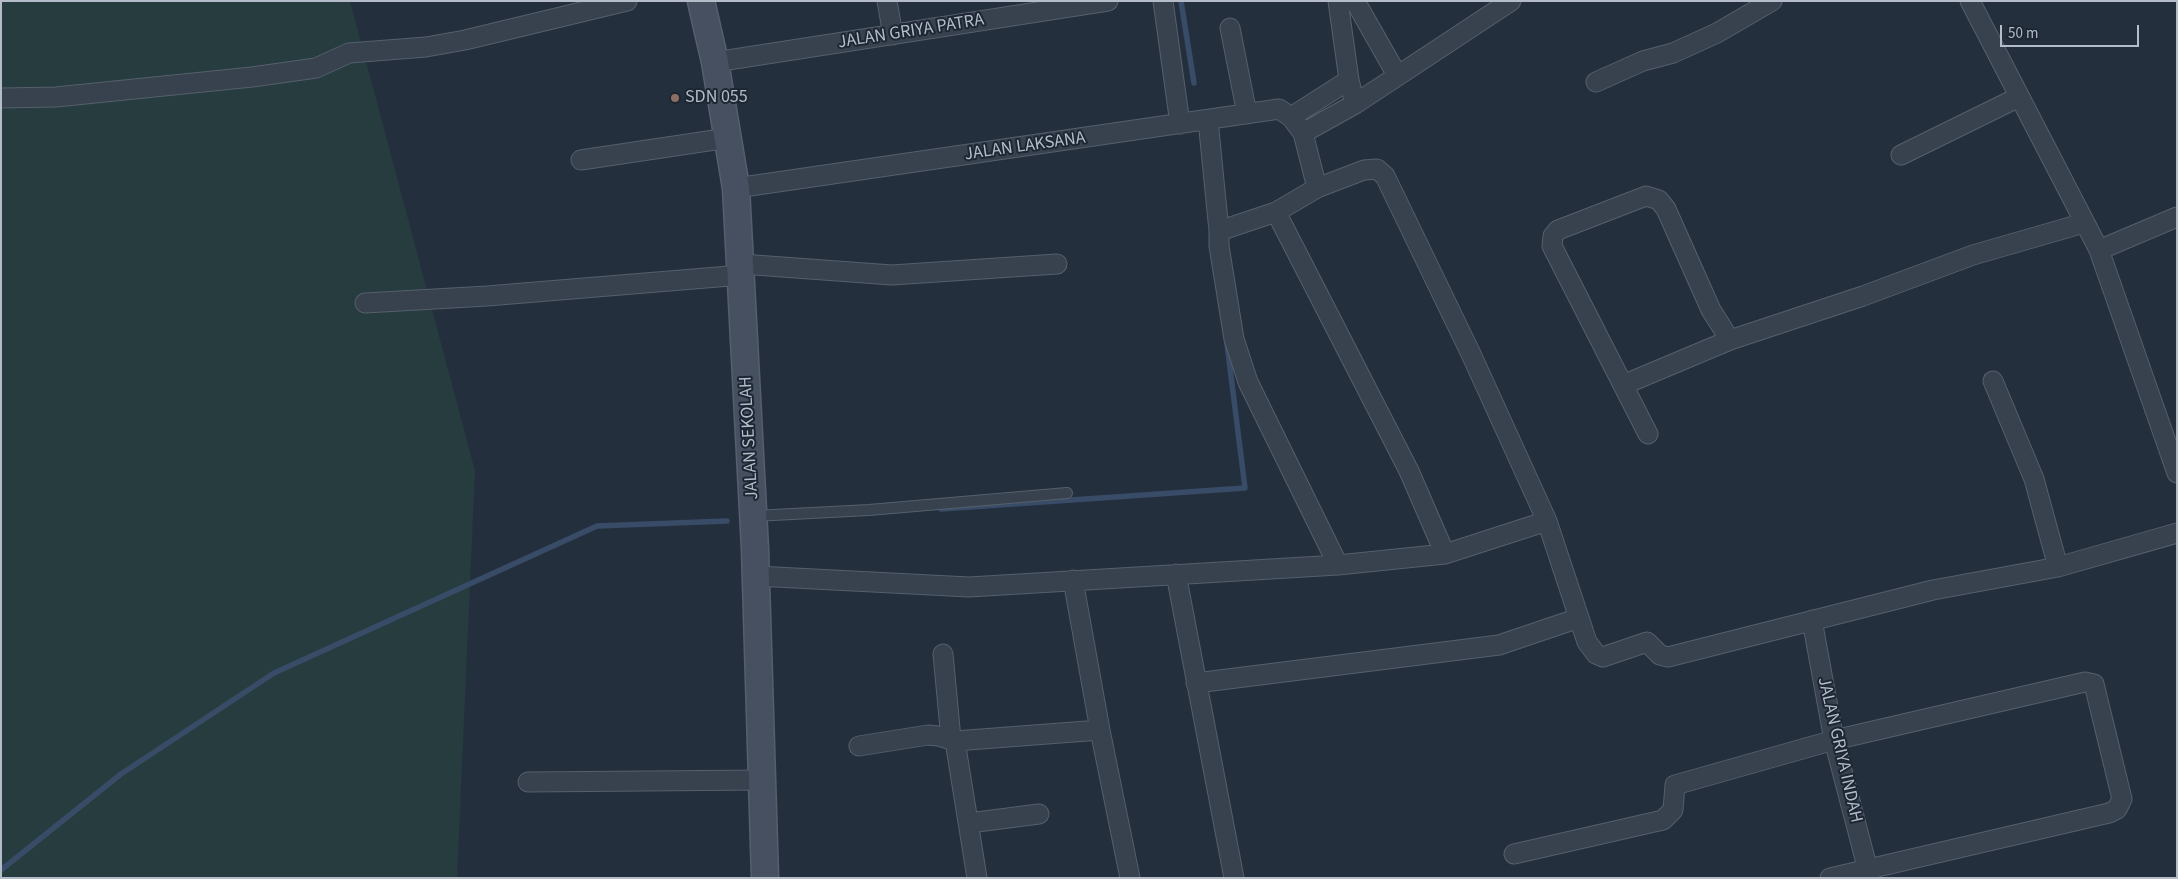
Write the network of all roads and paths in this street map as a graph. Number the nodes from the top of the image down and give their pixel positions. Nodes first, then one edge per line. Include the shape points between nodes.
1 (627, 1) edge
2 (701, 1) edge
3 (887, 1) edge
4 (1108, 1) edge
5 (1163, 1) edge
6 (1338, 1) edge
7 (1355, 1) edge
8 (1511, 1) edge
9 (1772, 1) edge
10 (1970, 1) edge
11 (1002, 10) edge
12 (1230, 28) dead end
13 (893, 35) junction
14 (715, 62) junction
15 (1397, 75) junction
16 (1349, 80) junction
17 (1596, 82) dead end
18 (2019, 97) junction
19 (1, 98) edge
20 (1355, 104) junction
21 (1247, 114) junction
22 (1291, 117) junction
23 (1208, 120) junction
24 (1180, 124) junction
25 (1303, 133) junction
26 (728, 138) junction
27 (1901, 156) dead end
28 (581, 160) dead end
29 (736, 188) junction
30 (1317, 188) junction
31 (1276, 212) junction
32 (2177, 217) edge
33 (2084, 223) junction
34 (1219, 231) junction
35 (2099, 250) junction
36 (1057, 264) dead end
37 (741, 269) junction
38 (365, 303) dead end
39 (1730, 340) junction
40 (1993, 381) dead end
41 (1623, 385) junction
42 (1648, 434) dead end
43 (2177, 473) edge
44 (1067, 493) dead end
45 (754, 519) junction
46 (1547, 521) junction
47 (2177, 533) edge
48 (1445, 554) junction
49 (1338, 565) junction
50 (2058, 567) junction
51 (1176, 574) junction
52 (756, 576) junction
53 (1073, 580) junction
54 (1579, 618) junction
55 (1812, 620) junction
56 (943, 654) dead end
57 (1196, 682) junction
58 (1100, 730) junction
59 (953, 740) junction
60 (1834, 740) junction
61 (859, 746) dead end
62 (762, 780) junction
63 (528, 782) dead end
64 (1039, 814) dead end
65 (969, 823) junction
66 (1514, 854) dead end
67 (1869, 874) edge
68 (765, 878) edge
69 (977, 878) edge
70 (1130, 878) edge
71 (1234, 878) edge
72 (1830, 878) edge

1 - 19 street via 465,40 426,47 349,52 316,68 56,97
2 - 14 street, JALAN SEKOLAH
3 - 13 street
4 - 11 street, JALAN GRIYA PATRA
5 - 24 street
6 - 16 street
7 - 15 street
8 - 15 street
9 - 17 street via 1717,33
10 - 18 street
11 - 13 street, JALAN GRIYA PATRA
12 - 21 street
13 - 14 street, JALAN GRIYA PATRA
14 - 26 street, JALAN SEKOLAH
15 - 20 street
16 - 20 street
16 - 22 street
18 - 27 street
18 - 33 street
20 - 25 street
21 - 22 street, JALAN LAKSANA via 1278,109
21 - 23 street, JALAN LAKSANA
22 - 25 street
23 - 24 street, JALAN LAKSANA
23 - 34 street
24 - 29 street, JALAN LAKSANA
25 - 30 street
26 - 28 street
26 - 29 street, JALAN SEKOLAH
29 - 37 street, JALAN SEKOLAH
30 - 31 street
30 - 46 street via 1364,170 1377,169 1385,176
31 - 34 street
31 - 48 street via 1409,471
32 - 35 street
33 - 35 street
33 - 39 street via 1974,255
34 - 49 street via 1234,339 1248,382
35 - 43 street
36 - 37 street via 892,275
37 - 38 street via 497,295
37 - 45 street, JALAN SEKOLAH
39 - 41 street
39 - 41 street via 1711,310 1659,200 1646,196 1558,230 1553,236 1552,246
40 - 50 street via 2034,479
41 - 42 street
44 - 45 lane
45 - 52 street, JALAN SEKOLAH
46 - 48 street
46 - 54 street
47 - 50 street
48 - 49 street
49 - 51 street
50 - 55 street via 1932,590
51 - 53 street
51 - 57 street
52 - 53 street via 969,588
52 - 62 street, JALAN SEKOLAH
53 - 58 street
54 - 55 street via 1587,642 1596,654 1603,657 1647,642 1660,656 1668,657
54 - 57 street via 1500,645
55 - 60 street, JALAN GRIYA INDAH
56 - 59 street
57 - 71 street
58 - 59 street
58 - 70 street
59 - 61 street via 928,735
59 - 65 street
60 - 66 street via 1675,785 1673,810 1663,820
60 - 67 street, JALAN GRIYA INDAH
60 - 67 street via 2085,682 2094,684 2097,692 2122,798 2117,809
62 - 63 street
62 - 68 street, JALAN SEKOLAH
64 - 65 street
65 - 69 street
67 - 72 street

